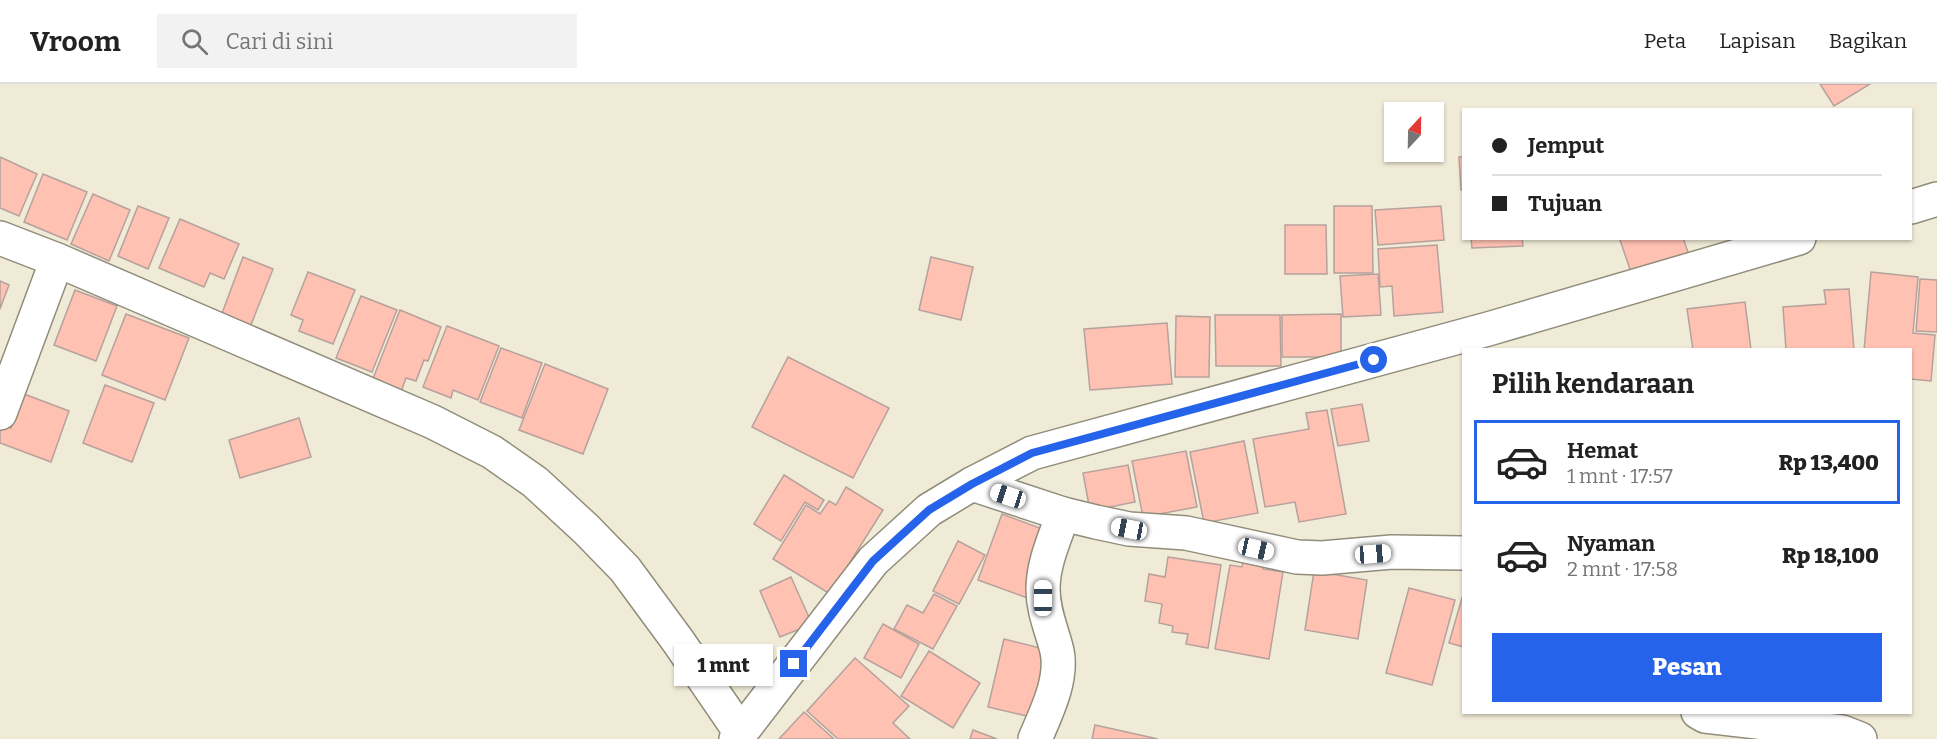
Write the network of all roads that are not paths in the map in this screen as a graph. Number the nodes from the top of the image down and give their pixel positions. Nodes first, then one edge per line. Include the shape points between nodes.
1 (1937, 199) edge
2 (1912, 207) edge
3 (0, 238) edge
4 (1792, 240) edge
5 (57, 260) junction
6 (0, 413) edge
7 (972, 484) junction
8 (1064, 514) junction
9 (1462, 552) edge
10 (1702, 714) edge
11 (738, 736) edge
12 (1035, 739) edge
13 (1860, 739) edge

1 - 2 street
3 - 5 street
4 - 7 street via 1488,329 1032,453
5 - 6 street
5 - 11 street via 433,422 492,452 535,482 625,569 678,641
7 - 8 street
7 - 11 street via 929,510 873,561
8 - 9 street via 1129,529 1186,533 1297,556
8 - 12 street via 1043,586 1045,615 1058,670
10 - 13 street via 1842,732

